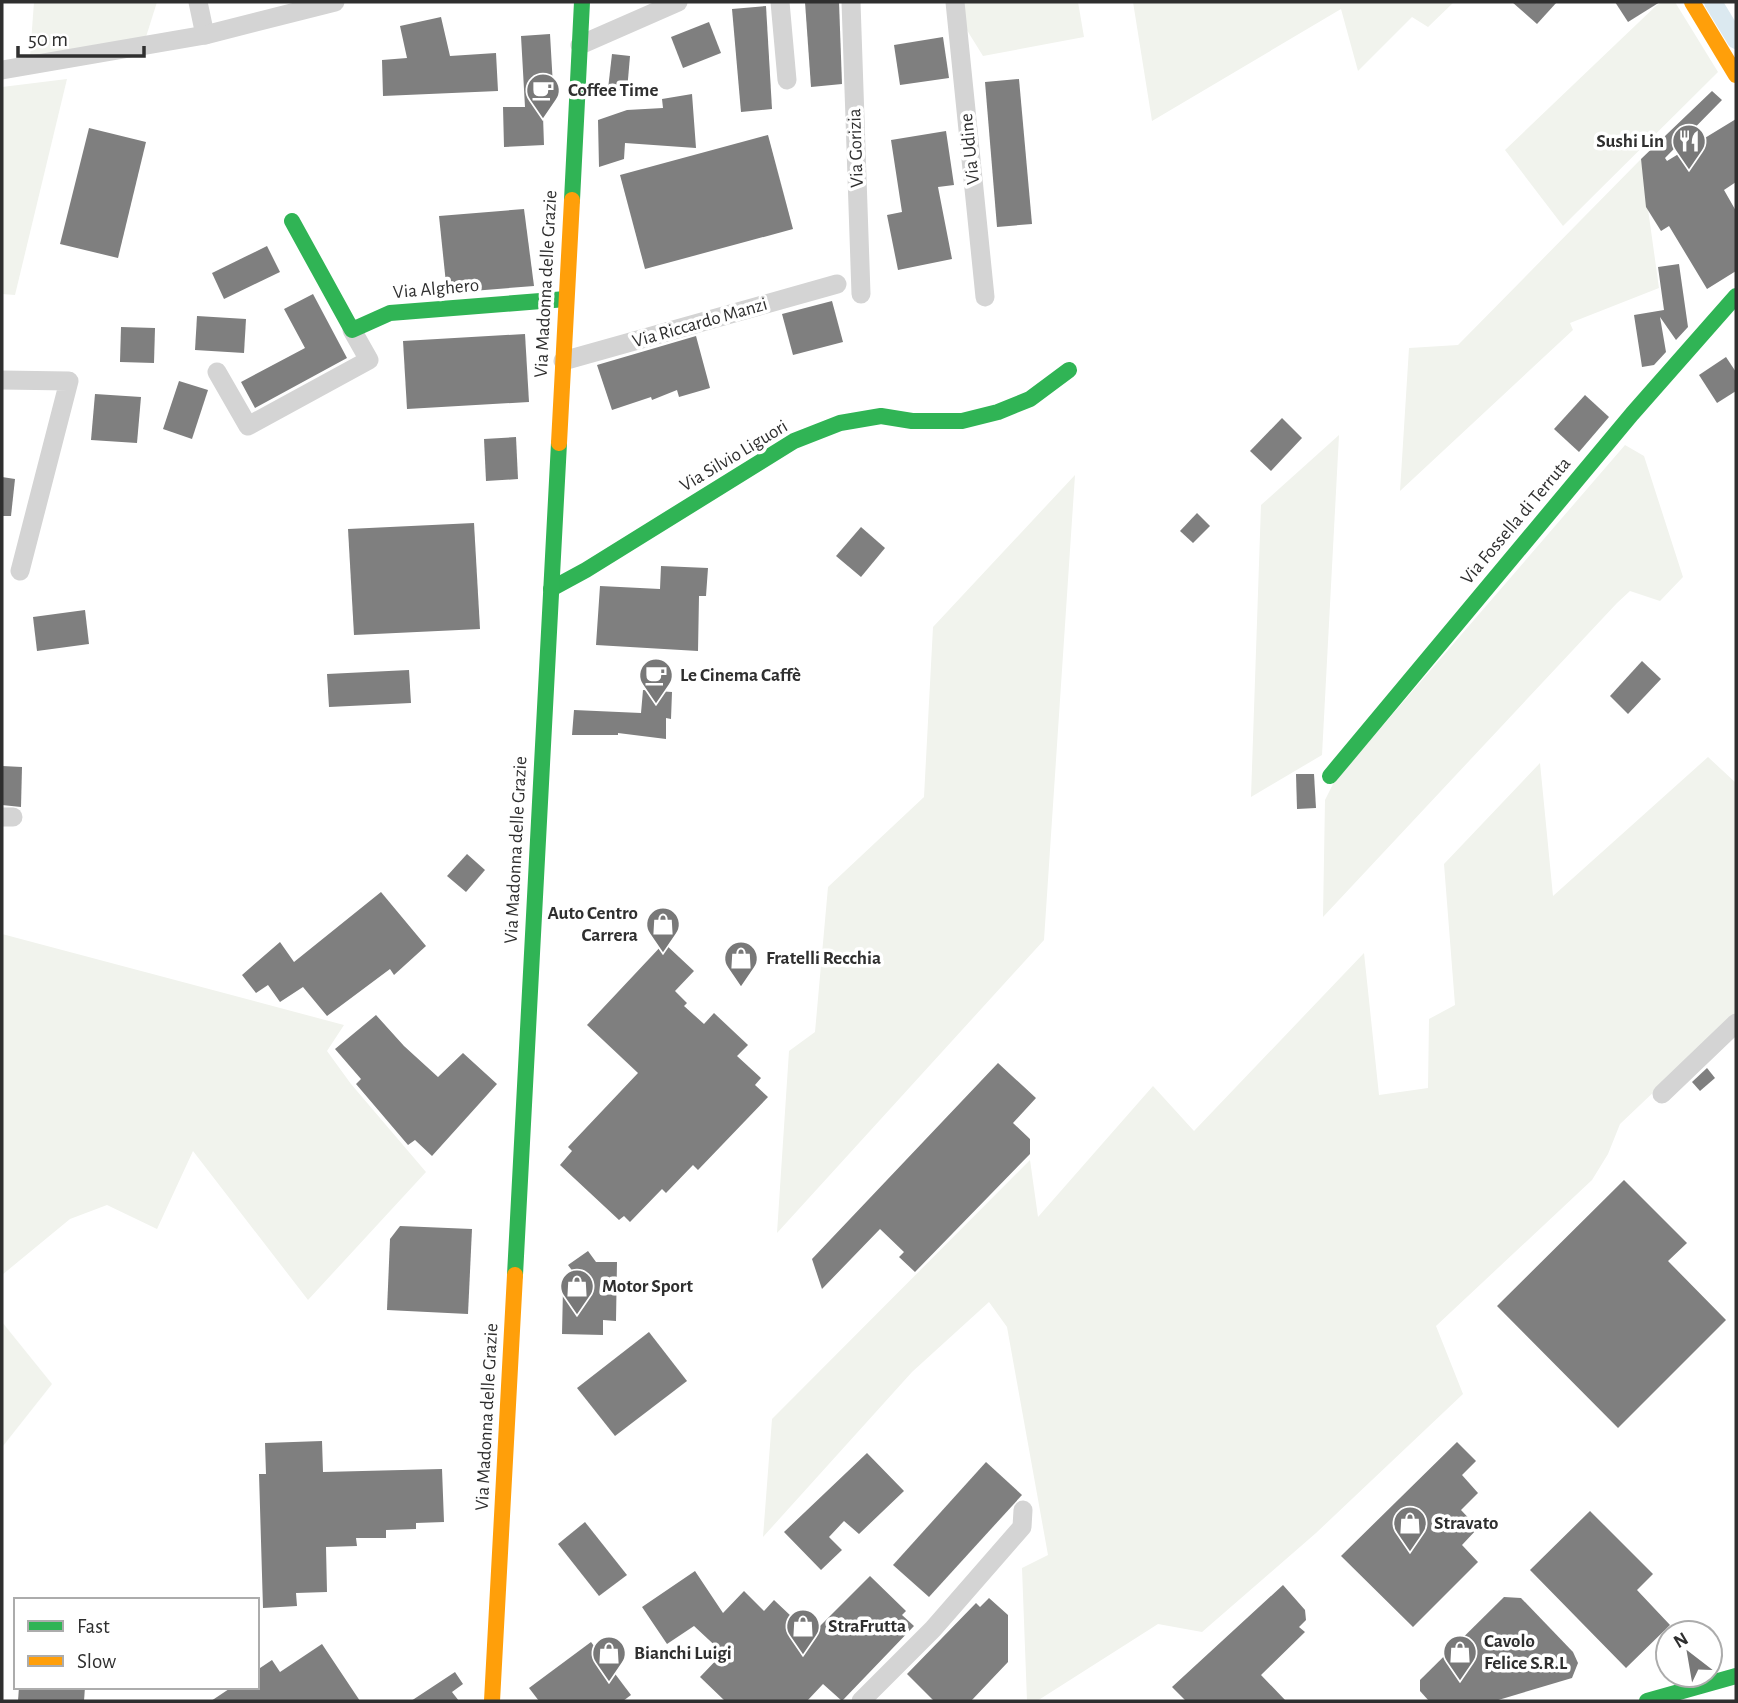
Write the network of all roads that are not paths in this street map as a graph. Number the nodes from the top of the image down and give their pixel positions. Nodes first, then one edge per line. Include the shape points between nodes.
1 (198, 2) edge
2 (335, 2) edge
3 (582, 2) edge
4 (678, 2) edge
5 (780, 2) edge
6 (851, 2) edge
7 (955, 2) edge
8 (1692, 2) edge
9 (205, 35) junction
10 (580, 45) junction
11 (2, 70) edge
12 (1736, 75) edge
13 (788, 80) dead end
14 (292, 221) dead end
15 (837, 284) dead end
16 (861, 294) dead end
17 (1736, 296) edge
18 (985, 297) dead end
19 (566, 299) junction
20 (352, 330) junction
21 (563, 361) junction
22 (1069, 370) dead end
23 (217, 372) dead end
24 (2, 380) edge
25 (20, 571) dead end
26 (551, 589) junction
27 (1330, 776) dead end
28 (1736, 1023) edge
29 (1662, 1094) dead end
30 (1023, 1510) dead end
31 (1736, 1676) edge
32 (492, 1701) edge
33 (861, 1701) edge
34 (1647, 1701) edge

1 - 9 street
2 - 9 street
3 - 10 street, Via Madonna delle Grazie
4 - 10 street
5 - 13 street
6 - 16 street, Via Gorizia
7 - 18 street, Via Udine
8 - 12 street
9 - 11 street
10 - 19 street, Via Madonna delle Grazie
14 - 20 street
15 - 21 street, Via Riccardo Manzi
17 - 27 street, Via Fossella di Terruta
19 - 20 street, Via Alghero via 390,313
19 - 21 street, Via Madonna delle Grazie
20 - 23 street via 369,360 248,426
21 - 26 street, Via Madonna delle Grazie
22 - 26 street, Via Silvio Liguori via 1030,398 998,412 962,421 881,416 840,423 794,441
24 - 25 street via 69,381
26 - 32 street, Via Madonna delle Grazie
28 - 29 street
30 - 33 street via 1022,1527 933,1629
31 - 34 street

